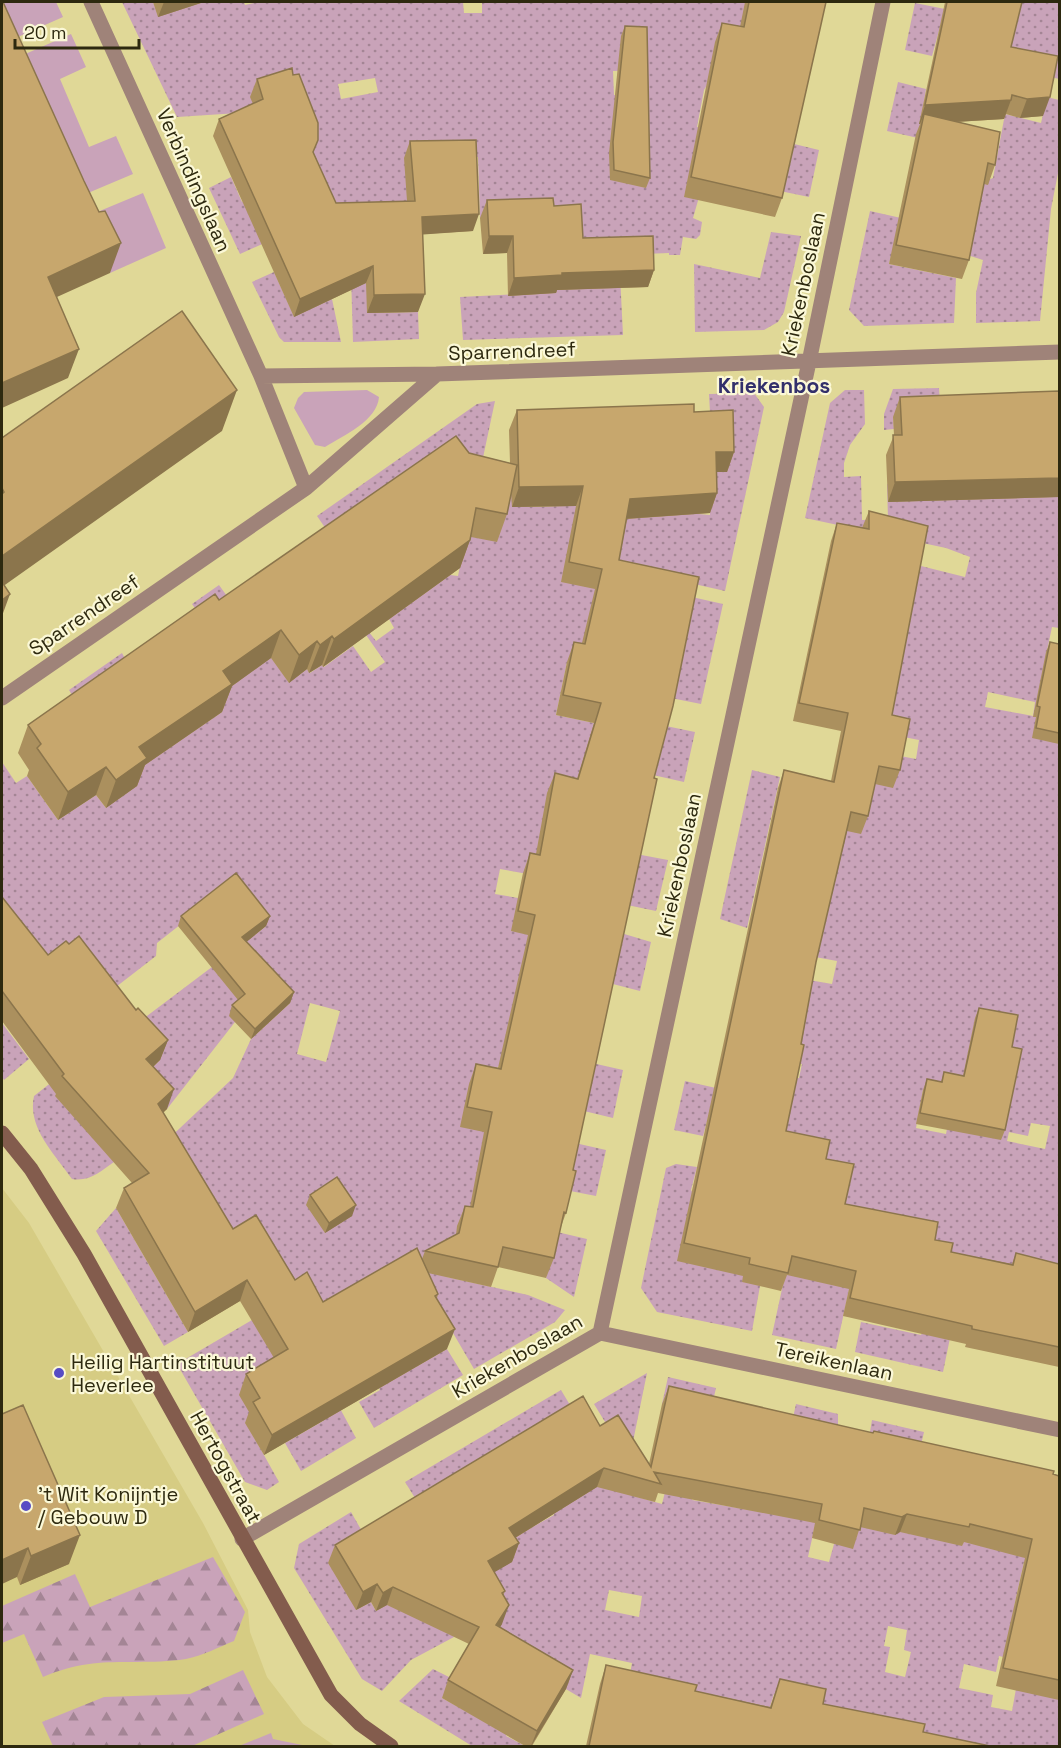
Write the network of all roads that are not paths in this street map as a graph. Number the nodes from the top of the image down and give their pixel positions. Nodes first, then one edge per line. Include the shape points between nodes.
1 (91, 2) edge
2 (883, 2) edge
3 (1059, 352) edge
4 (809, 362) junction
5 (437, 374) junction
6 (261, 376) junction
7 (306, 488) junction
8 (2, 698) edge
9 (2, 1133) edge
10 (600, 1333) junction
11 (1059, 1430) edge
12 (242, 1539) junction
13 (391, 1746) edge

1 - 6 street, Verbindingslaan
2 - 4 street, Kriekenboslaan
3 - 4 street, Sparrendreef
4 - 5 street, Sparrendreef
4 - 10 street, Kriekenboslaan
5 - 6 street
5 - 7 street, Sparrendreef
6 - 7 street, Verbindingslaan
7 - 8 street, Sparrendreef
9 - 12 street, Hertogstraat via 31,1168 84,1254
10 - 11 street, Tereikenlaan
10 - 12 street, Kriekenboslaan
12 - 13 street, Hertogstraat via 331,1695 360,1724

